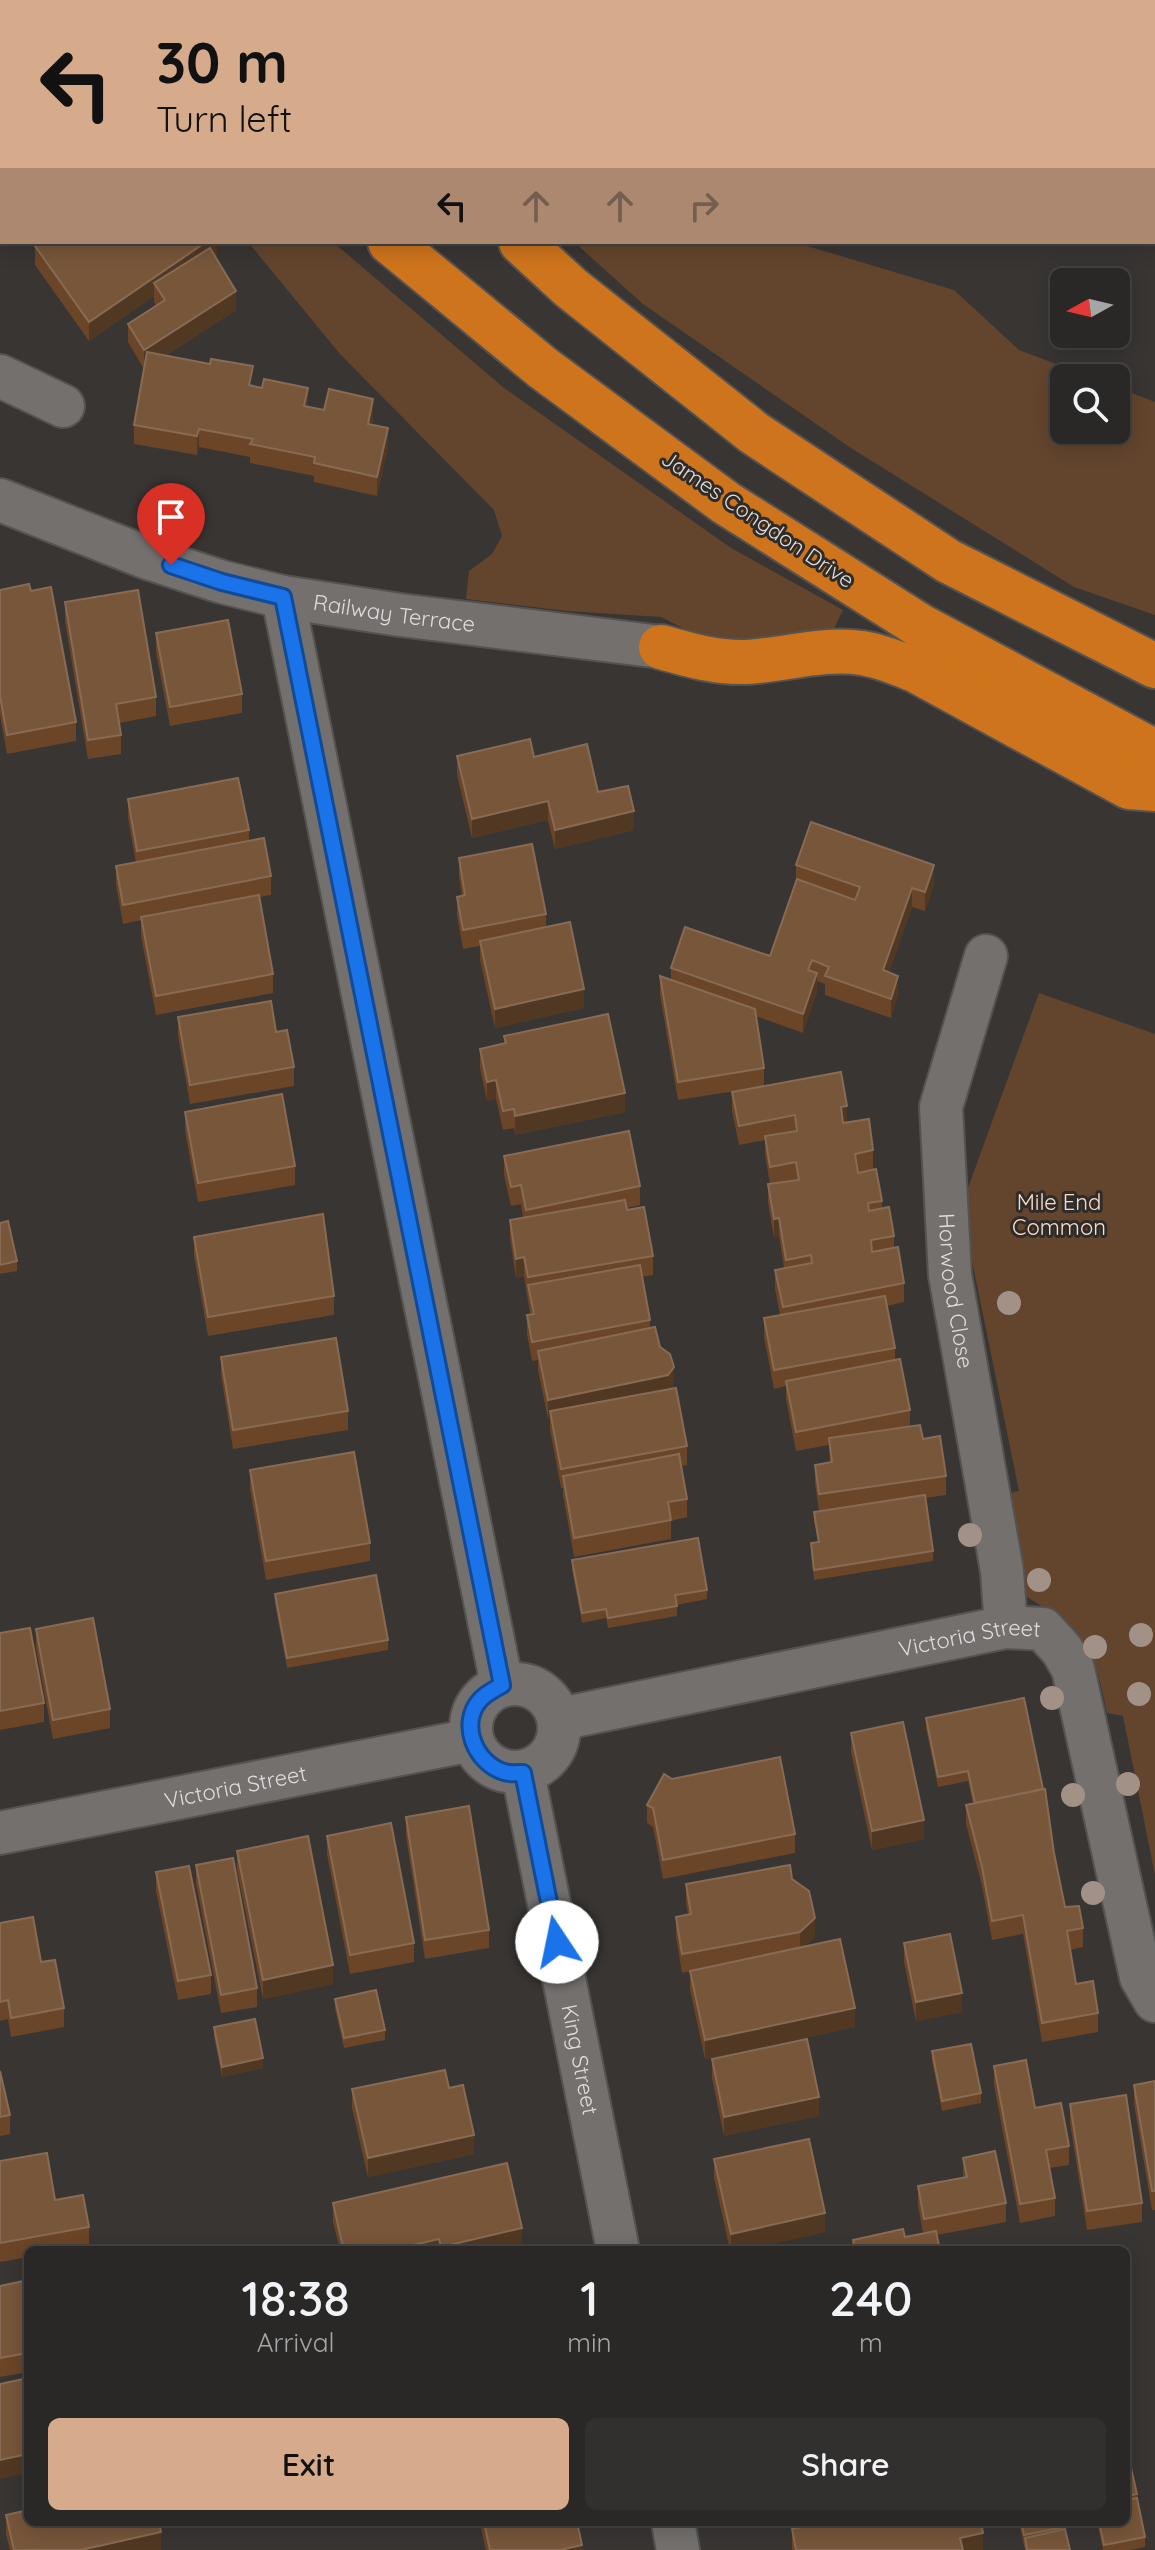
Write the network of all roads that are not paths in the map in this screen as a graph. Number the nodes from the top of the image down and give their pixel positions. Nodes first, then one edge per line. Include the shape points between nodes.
1 (392, 244) edge
2 (523, 244) edge
3 (0, 376) edge
4 (63, 406) dead end
5 (0, 500) edge
6 (283, 597) junction
7 (661, 647) joint
8 (1155, 666) edge
9 (1155, 752) edge
10 (1155, 789) edge
11 (986, 956) dead end
12 (1006, 1627) junction
13 (502, 1685) junction
14 (560, 1719) junction
15 (472, 1740) junction
16 (523, 1773) junction
17 (0, 1833) edge
18 (1155, 2001) edge
19 (617, 2246) edge
20 (674, 2526) edge
21 (678, 2550) edge

1 - 9 highway, James Congdon Drive via 543,368 726,503 922,627
2 - 8 highway via 754,433 948,561
3 - 4 street
5 - 6 street, Railway Terrace via 145,557
6 - 7 street, Railway Terrace
6 - 13 street
7 - 10 highway via 718,661 835,652 884,658 1129,787
11 - 12 street, Horwood Close via 941,1107 950,1275 1002,1571
12 - 14 street, Victoria Street
12 - 18 street, Victoria Street via 1043,1629 1073,1669 1141,1977
13 - 14 street via 526,1684 545,1694
13 - 15 street via 480,1700 470,1723
14 - 16 street via 559,1740 545,1763
15 - 16 street via 483,1759 504,1772
15 - 17 street, Victoria Street
16 - 19 street, King Street
20 - 21 street

